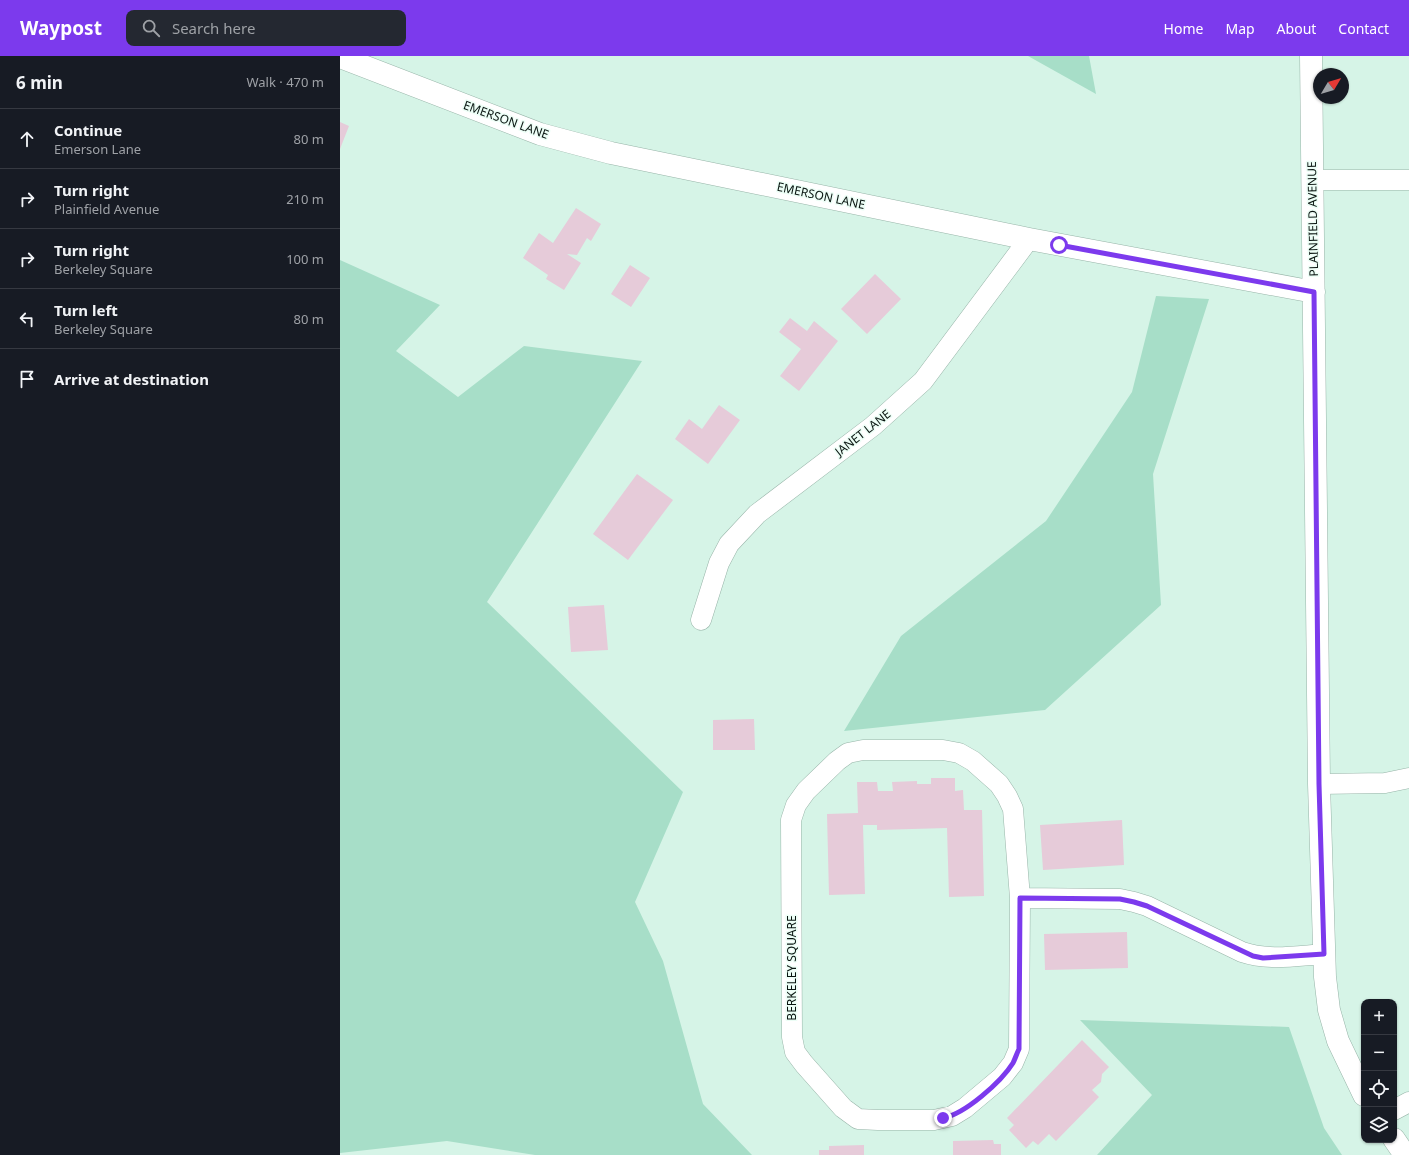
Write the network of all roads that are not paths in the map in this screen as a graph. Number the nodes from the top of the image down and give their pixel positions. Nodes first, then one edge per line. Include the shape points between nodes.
1 (1311, 56) edge
2 (340, 57) edge
3 (1313, 180) junction
4 (1409, 180) edge
5 (1029, 239) junction
6 (1314, 292) junction
7 (701, 620) dead end
8 (1409, 778) edge
9 (1319, 784) junction
10 (1020, 898) junction
11 (1324, 954) junction
12 (1361, 1089) edge
13 (1409, 1102) edge
14 (1397, 1108) edge
15 (1397, 1143) edge
16 (1405, 1155) edge

1 - 3 main road, PLAINFIELD AVENUE
2 - 5 main road, EMERSON LANE via 540,134 612,153
3 - 4 street
3 - 6 main road, PLAINFIELD AVENUE
5 - 6 main road, EMERSON LANE
5 - 7 street, JANET LANE via 923,381 873,426 757,514 729,544 719,563
6 - 9 main road, PLAINFIELD AVENUE
8 - 9 street via 1385,783
9 - 11 main road, PLAINFIELD AVENUE
10 - 10 street, BERKELEY SQUARE via 1013,809 999,784 973,760 959,753 944,750 863,750 848,753 806,791 796,805 791,820 792,1037 795,1052 804,1064 844,1108 858,1119 934,1120 952,1116 1002,1077 1013,1062 1019,1049
10 - 11 street via 1120,899 1147,906 1253,956 1263,958
11 - 12 main road, PLAINFIELD AVENUE via 1329,1010 1338,1041
13 - 14 street
15 - 16 main road

